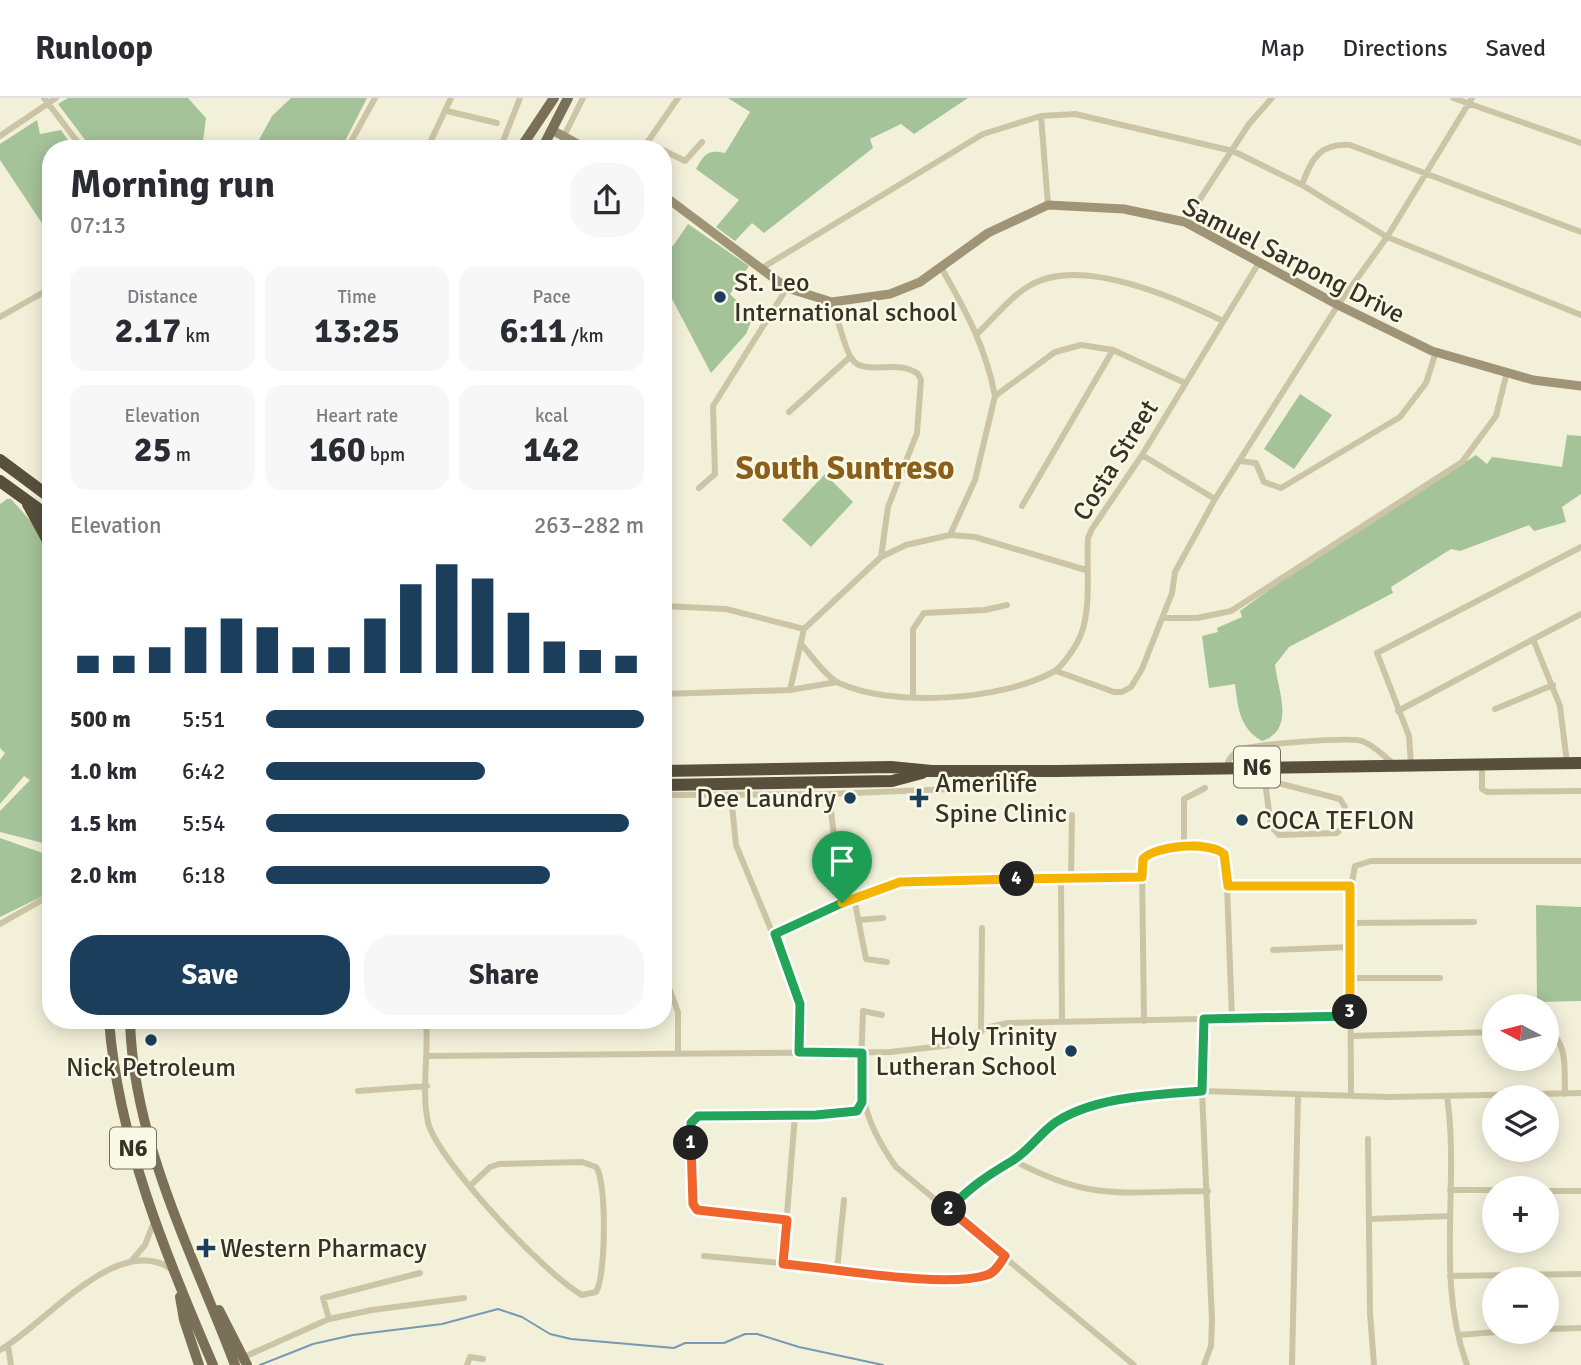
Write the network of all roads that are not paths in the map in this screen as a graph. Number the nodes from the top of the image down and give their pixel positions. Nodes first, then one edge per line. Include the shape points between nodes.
1 (56, 98) edge
2 (375, 98) edge
3 (451, 98) edge
4 (520, 98) edge
5 (554, 98) edge
6 (568, 98) edge
7 (583, 98) edge
8 (678, 98) edge
9 (1272, 98) edge
10 (1453, 98) edge
11 (46, 101) edge
12 (1471, 101) edge
13 (447, 111) junction
14 (1041, 116) junction
15 (497, 123) dead end
16 (552, 130) junction
17 (0, 136) edge
18 (564, 136) junction
19 (76, 140) edge
20 (352, 140) edge
21 (432, 140) edge
22 (504, 140) edge
23 (526, 140) edge
24 (547, 140) edge
25 (571, 140) edge
26 (650, 140) edge
27 (702, 142) dead end
28 (1581, 143) edge
29 (1233, 151) junction
30 (672, 155) edge
31 (1426, 173) junction
32 (1302, 185) junction
33 (672, 202) edge
34 (1048, 205) junction
35 (1185, 222) junction
36 (1581, 232) edge
37 (1387, 237) junction
38 (1260, 261) junction
39 (762, 268) junction
40 (942, 269) junction
41 (788, 288) junction
42 (42, 293) edge
43 (832, 302) junction
44 (1338, 305) junction
45 (1581, 314) edge
46 (0, 317) edge
47 (1223, 321) junction
48 (978, 333) junction
49 (1113, 350) junction
50 (1436, 352) junction
51 (850, 357) junction
52 (1507, 372) junction
53 (1185, 383) junction
54 (1581, 386) edge
55 (995, 396) junction
56 (789, 412) dead end
57 (1142, 455) junction
58 (0, 460) edge
59 (1240, 461) junction
60 (0, 481) edge
61 (699, 488) dead end
62 (42, 492) edge
63 (24, 498) junction
64 (1215, 499) junction
65 (1022, 506) dead end
66 (42, 512) edge
67 (42, 530) edge
68 (950, 535) junction
69 (1581, 547) edge
70 (881, 557) junction
71 (1086, 570) junction
72 (1007, 605) dead end
73 (672, 606) edge
74 (1581, 614) edge
75 (1163, 618) junction
76 (804, 629) junction
77 (1533, 639) junction
78 (802, 645) junction
79 (1056, 671) junction
80 (837, 682) junction
81 (1553, 685) junction
82 (790, 690) junction
83 (672, 694) edge
84 (913, 696) junction
85 (1495, 709) dead end
86 (1398, 711) junction
87 (1567, 763) junction
88 (1581, 763) edge
89 (1411, 764) junction
90 (1482, 764) junction
91 (1394, 765) junction
92 (1226, 768) junction
93 (672, 771) edge
94 (932, 771) junction
95 (982, 771) junction
96 (1265, 773) junction
97 (672, 785) edge
98 (1205, 788) dead end
99 (1581, 790) edge
100 (829, 794) junction
101 (672, 795) edge
102 (731, 796) junction
103 (1072, 815) dead end
104 (1184, 847) junction
105 (1581, 861) edge
106 (1142, 877) junction
107 (1061, 878) junction
108 (1071, 878) junction
109 (1228, 886) junction
110 (1350, 886) junction
111 (854, 898) junction
112 (42, 900) edge
113 (842, 903) junction
114 (883, 918) dead end
115 (858, 919) junction
116 (1474, 922) dead end
117 (1350, 923) junction
118 (0, 924) edge
119 (982, 929) dead end
120 (775, 934) junction
121 (1350, 947) junction
122 (1273, 950) dead end
123 (887, 962) dead end
124 (1350, 978) junction
125 (1440, 978) dead end
126 (672, 996) edge
127 (882, 1015) dead end
128 (1350, 1016) junction
129 (1232, 1018) junction
130 (1204, 1019) junction
131 (1144, 1021) junction
132 (1062, 1022) junction
133 (110, 1029) edge
134 (131, 1029) edge
135 (426, 1029) edge
136 (981, 1032) junction
137 (1482, 1032) edge
138 (1351, 1036) junction
139 (1559, 1040) edge
140 (678, 1052) junction
141 (799, 1052) junction
142 (862, 1053) junction
143 (428, 1056) junction
144 (427, 1086) junction
145 (358, 1091) dead end
146 (1202, 1091) junction
147 (1581, 1093) edge
148 (1565, 1094) junction
149 (1298, 1095) junction
150 (1351, 1096) junction
151 (1447, 1096) junction
152 (862, 1102) junction
153 (795, 1115) junction
154 (1368, 1139) dead end
155 (1013, 1160) junction
156 (471, 1185) junction
157 (1450, 1189) junction
158 (1482, 1190) edge
159 (1208, 1191) junction
160 (1559, 1191) edge
161 (1581, 1191) edge
162 (844, 1200) dead end
163 (948, 1210) junction
164 (1450, 1216) junction
165 (155, 1218) junction
166 (1370, 1219) junction
167 (787, 1220) junction
168 (704, 1256) dead end
169 (1005, 1256) junction
170 (133, 1259) junction
171 (783, 1264) junction
172 (837, 1270) junction
173 (174, 1272) junction
174 (198, 1272) junction
175 (419, 1273) dead end
176 (1581, 1274) edge
177 (1450, 1276) junction
178 (179, 1286) junction
179 (464, 1298) dead end
180 (329, 1319) junction
181 (1581, 1328) edge
182 (1559, 1329) edge
183 (1482, 1333) edge
184 (1459, 1335) junction
185 (8, 1346) junction
186 (0, 1350) edge
187 (483, 1359) dead end
188 (246, 1361) edge
189 (11, 1365) edge
190 (199, 1365) edge
191 (213, 1365) edge
192 (235, 1365) edge
193 (467, 1365) edge
194 (1134, 1365) edge
195 (1204, 1365) edge
196 (1292, 1365) edge
197 (1374, 1365) edge
198 (1467, 1365) edge

1 - 11 street
2 - 20 street
3 - 13 street
4 - 22 street
5 - 23 main road
6 - 16 main road
7 - 18 street
8 - 26 street
9 - 29 street
10 - 12 street
11 - 17 street
11 - 19 street
12 - 28 street
12 - 31 street
13 - 15 street
13 - 21 street
14 - 29 street via 1075,114
14 - 34 street
14 - 39 street via 983,134
16 - 18 street
16 - 24 main road
18 - 25 street
27 - 30 street via 685,161
29 - 32 street
29 - 35 street
31 - 32 street via 1337,144 1316,155
31 - 36 street
31 - 37 street
32 - 37 street
33 - 39 street, Samuel Sarpong Drive
34 - 35 street, Samuel Sarpong Drive via 1124,209
34 - 40 street, Samuel Sarpong Drive via 988,233
35 - 38 street, Samuel Sarpong Drive
37 - 44 street
37 - 45 street
38 - 44 street, Samuel Sarpong Drive
38 - 47 street, Costa Street
39 - 41 street, Samuel Sarpong Drive
40 - 43 street, Samuel Sarpong Drive via 890,294
40 - 48 street
41 - 43 street, Samuel Sarpong Drive
41 - 61 street via 713,406 715,474
42 - 46 street
43 - 51 street
44 - 50 street, Samuel Sarpong Drive
44 - 59 street
47 - 48 street via 1145,288 1084,277 1056,278 1030,285
47 - 53 street, Costa Street
48 - 55 street
49 - 53 street
49 - 55 street via 1082,345 1063,348
49 - 65 street
50 - 52 street, Samuel Sarpong Drive
50 - 59 street via 1426,383 1400,417 1281,488 1264,482 1256,463
51 - 56 street
51 - 70 street via 865,368 907,367 921,380 917,433 888,507
52 - 54 street, Samuel Sarpong Drive
52 - 75 street via 1496,416 1462,462 1231,611
53 - 57 street, Costa Street
55 - 68 street via 975,480
57 - 64 street
57 - 71 street, Costa Street via 1092,529
58 - 62 highway
59 - 64 street
60 - 63 highway
63 - 66 highway
63 - 67 highway
64 - 75 street via 1175,572
68 - 70 street via 906,545
68 - 71 street via 975,537
69 - 86 street via 1378,652
70 - 76 street
71 - 79 street, Costa Street via 1083,628
72 - 84 street via 924,613 913,629
73 - 76 street via 726,609
74 - 77 street
75 - 79 street via 1142,669 1131,687 1122,692
76 - 78 street
77 - 81 street
77 - 86 street
78 - 80 street
78 - 82 street
79 - 84 street via 1008,689
80 - 82 street
80 - 84 street
81 - 85 street
81 - 87 street
82 - 83 street
86 - 89 street via 1410,739
87 - 88 highway, N6
87 - 90 highway, N6
89 - 90 highway, N6
89 - 91 highway, N6
90 - 99 street via 1482,789 1487,792
91 - 92 street via 1362,741 1342,739 1256,745 1238,751
91 - 96 highway, N6
92 - 95 highway, N6
92 - 96 highway, N6
93 - 94 highway, N6 via 891,767
94 - 95 highway, N6
94 - 97 highway, N6 via 892,781
95 - 100 street via 975,788
96 - 96 street via 1271,826 1279,835 1337,833 1346,824 1340,799
98 - 104 street via 1184,799
100 - 102 street
100 - 113 street
101 - 102 street
102 - 120 street via 736,845
103 - 108 street
104 - 106 street via 1162,848 1146,856
104 - 109 street via 1220,850 1226,860
105 - 110 street via 1371,861 1355,866
106 - 108 street
106 - 131 street
107 - 108 street
107 - 111 street via 900,882
107 - 132 street
109 - 110 street
109 - 129 street
110 - 117 street
111 - 113 street
111 - 115 street
112 - 118 street
113 - 120 street
114 - 115 street
115 - 123 street via 866,959
116 - 117 street
117 - 121 street
119 - 136 street
120 - 141 street via 800,1004
121 - 122 street
121 - 124 street
124 - 125 street
124 - 128 street
126 - 140 street via 678,1012
127 - 142 street via 863,1011
128 - 129 street
128 - 138 street
129 - 130 street
130 - 131 street
130 - 146 street
131 - 132 street
132 - 136 street via 1008,1023
133 - 165 main road, N6 via 119,1101
134 - 174 main road, N6 via 143,1115
135 - 143 street
136 - 142 street via 936,1049
137 - 138 street
138 - 150 street
139 - 148 street
140 - 141 street
140 - 143 street
141 - 142 street
142 - 152 street
143 - 144 street
144 - 145 street
144 - 156 street via 426,1111 433,1136
146 - 149 street
146 - 155 street via 1078,1111 1055,1123
146 - 159 street
147 - 148 street
148 - 151 street
149 - 150 street
149 - 196 street
150 - 151 street
151 - 157 street
152 - 153 street via 855,1112
152 - 163 street via 870,1127 896,1167
153 - 167 street
153 - 167 street via 702,1116 691,1123 693,1204 697,1210
154 - 166 street
155 - 159 street via 1050,1180 1087,1191 1118,1195
155 - 163 street via 977,1181
156 - 156 street via 551,1274 582,1295 596,1292 601,1277 603,1180 596,1167 582,1162 499,1164
157 - 158 street
157 - 164 street
159 - 195 street via 1211,1346
160 - 161 street
162 - 172 street
163 - 169 street
164 - 166 street
164 - 177 street
165 - 170 street via 145,1245
165 - 173 main road, N6
166 - 197 street
167 - 171 street
168 - 171 street
169 - 172 street via 995,1270 978,1276 942,1278
169 - 194 street
170 - 173 street via 161,1262
170 - 185 street via 89,1282
171 - 172 street
173 - 178 main road, N6
174 - 188 main road
174 - 192 main road, N6
175 - 180 street via 323,1298
176 - 177 street
177 - 184 street
178 - 190 main road
178 - 191 main road, N6
179 - 180 street
180 - 188 street
181 - 182 street
183 - 184 street
184 - 198 street
185 - 186 street
185 - 189 street
187 - 193 street via 470,1357

